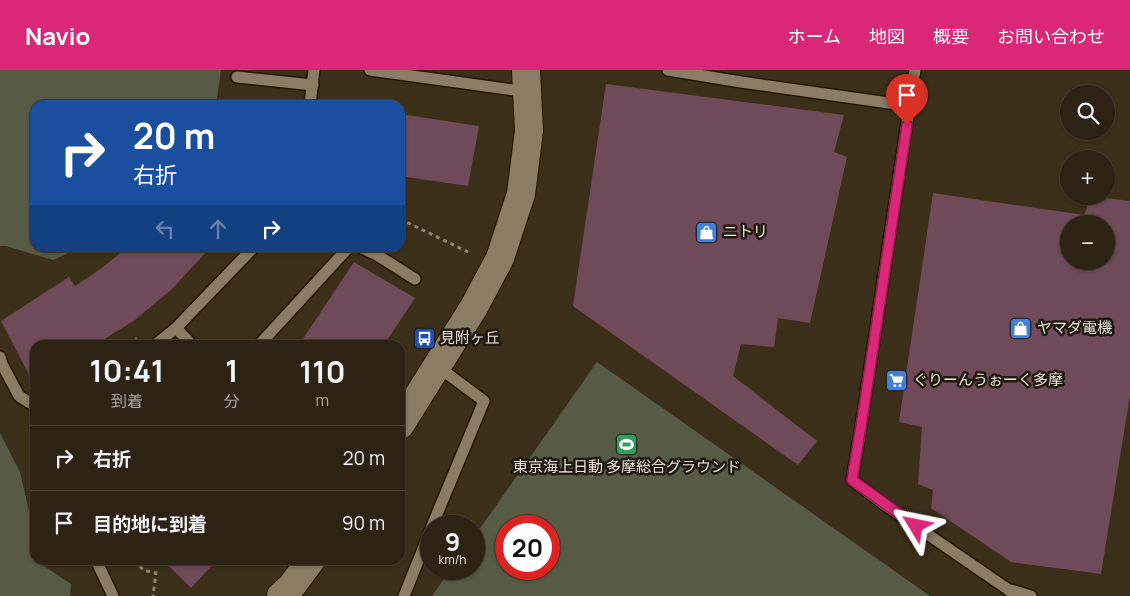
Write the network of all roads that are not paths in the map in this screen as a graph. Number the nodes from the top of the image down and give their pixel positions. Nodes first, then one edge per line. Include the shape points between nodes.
1 (314, 70) edge
2 (370, 70) edge
3 (668, 70) edge
4 (915, 70) edge
5 (237, 76) dead end
6 (527, 81) edge
7 (313, 84) junction
8 (311, 100) edge
9 (910, 106) junction
10 (249, 252) edge
11 (344, 252) edge
12 (371, 252) edge
13 (414, 279) dead end
14 (176, 328) junction
15 (161, 340) edge
16 (187, 340) edge
17 (264, 340) edge
18 (0, 357) edge
19 (438, 366) junction
20 (30, 403) edge
21 (405, 417) edge
22 (437, 515) edge
23 (420, 557) edge
24 (98, 565) edge
25 (307, 565) edge
26 (1006, 588) junction
27 (113, 596) edge
28 (281, 596) edge
29 (404, 596) edge
30 (1016, 596) edge
31 (1031, 596) edge

1 - 7 lane
2 - 6 lane
3 - 9 lane
4 - 9 lane
5 - 7 lane
6 - 19 street via 529,131 521,194 500,258
7 - 8 lane
9 - 26 lane via 852,480
10 - 14 lane
11 - 17 lane
12 - 13 lane
14 - 15 lane
14 - 16 lane
18 - 20 lane via 19,396
19 - 21 street
19 - 22 lane via 484,401
23 - 29 lane
24 - 27 lane
25 - 28 street
26 - 30 lane
26 - 31 lane

